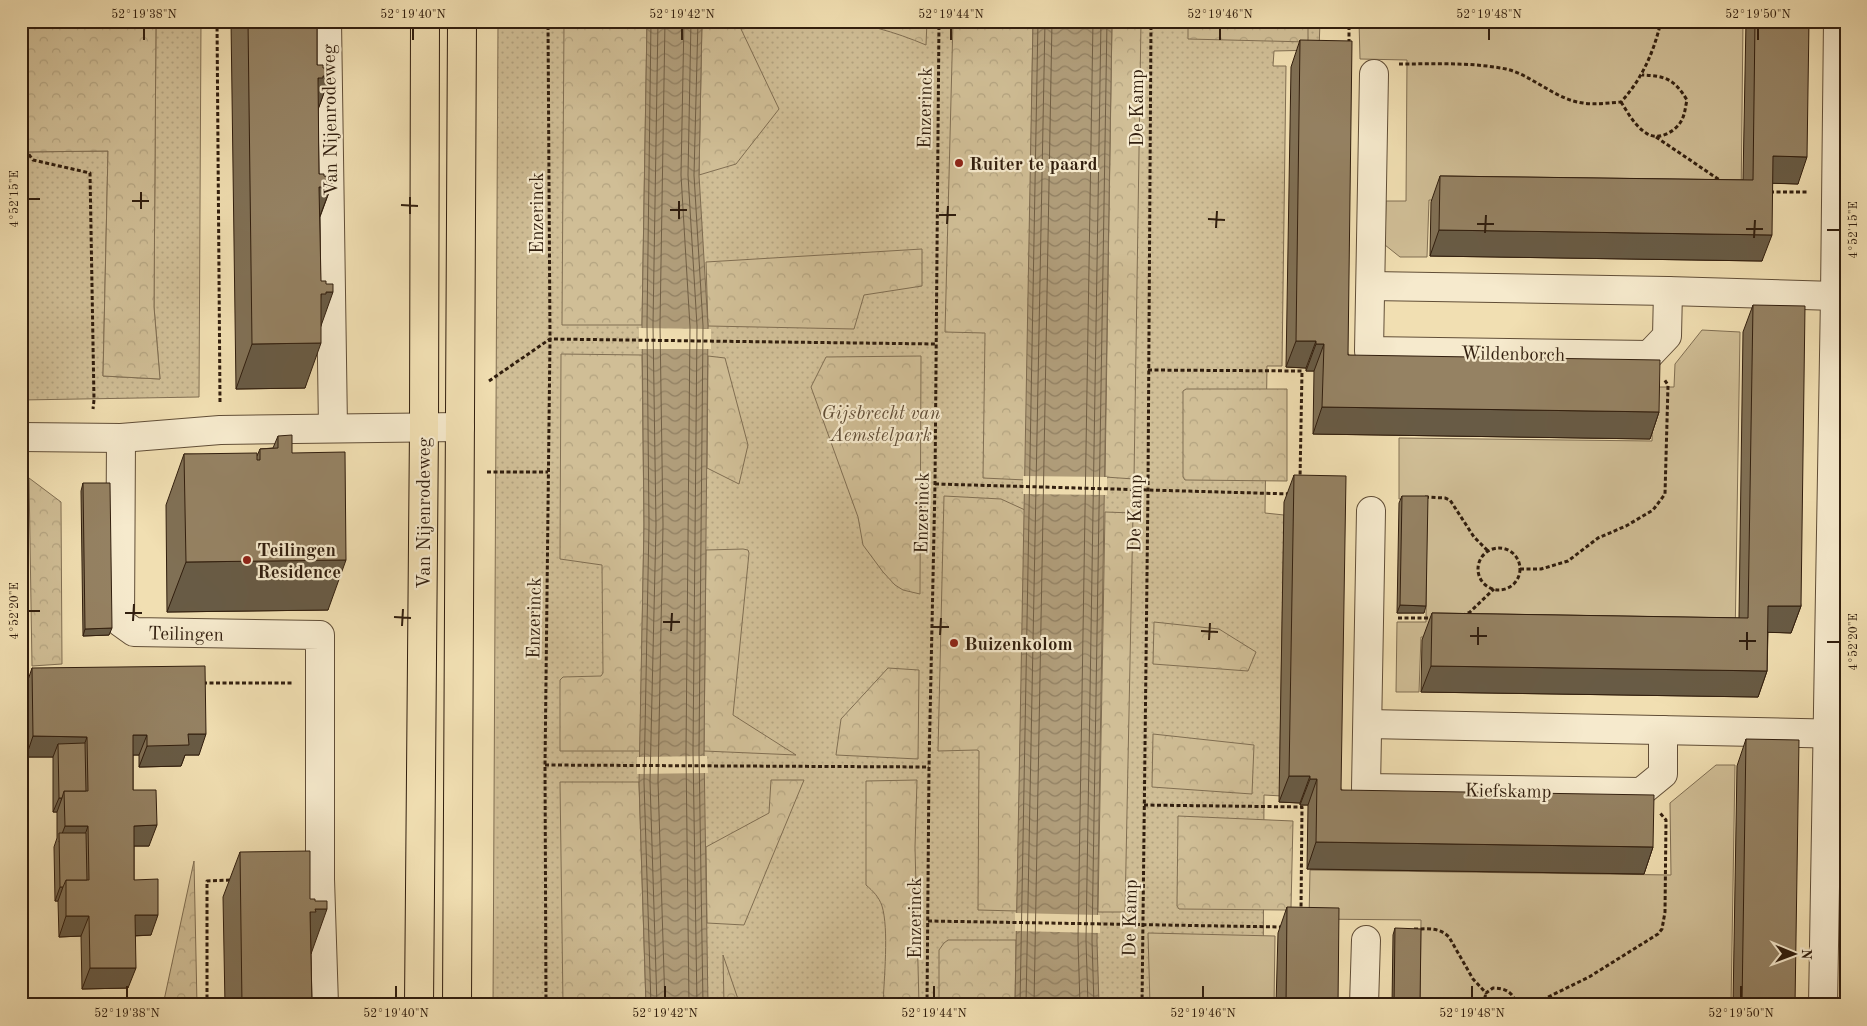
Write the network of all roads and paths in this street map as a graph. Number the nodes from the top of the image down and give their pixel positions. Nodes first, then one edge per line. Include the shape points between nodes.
1 (217, 21) edge
2 (327, 21) edge
3 (424, 21) edge
4 (462, 21) edge
5 (548, 21) edge
6 (939, 21) edge
7 (1151, 21) edge
8 (1349, 21) edge
9 (1661, 21) edge
10 (1838, 21) edge
11 (1349, 50) edge
12 (1384, 69) joint
13 (1642, 75) junction
14 (1621, 102) junction
15 (1656, 137) junction
16 (21, 144) edge
17 (1726, 184) edge
18 (1768, 192) edge
19 (1837, 192) junction
20 (1371, 286) junction
21 (1668, 291) junction
22 (1839, 298) edge
23 (550, 339) junction
24 (935, 344) junction
25 (1649, 355) junction
26 (1148, 370) junction
27 (488, 382) dead end
28 (424, 427) junction
29 (460, 427) junction
30 (333, 428) junction
31 (220, 430) junction
32 (21, 437) edge
33 (88, 438) junction
34 (120, 438) junction
35 (488, 472) dead end
36 (548, 472) junction
37 (935, 484) junction
38 (1300, 485) edge
39 (1148, 489) junction
40 (1300, 494) edge
41 (1417, 497) edge
42 (1371, 511) dead end
43 (1488, 551) junction
44 (1520, 570) junction
45 (1494, 589) junction
46 (1370, 618) junction
47 (1439, 618) edge
48 (1459, 618) edge
49 (199, 683) edge
50 (320, 683) junction
51 (21, 685) edge
52 (31, 685) edge
53 (1368, 724) junction
54 (1663, 730) junction
55 (1837, 733) edge
56 (545, 764) junction
57 (929, 767) junction
58 (1641, 792) junction
59 (1144, 805) junction
60 (235, 880) dead end
61 (1301, 918) edge
62 (928, 921) junction
63 (1142, 926) junction
64 (1291, 928) edge
65 (1410, 928) edge
66 (1366, 940) dead end
67 (1486, 993) junction
68 (1517, 1004) edge
69 (207, 1005) edge
70 (324, 1005) edge
71 (419, 1005) edge
72 (457, 1005) edge
73 (546, 1005) edge
74 (927, 1005) edge
75 (1142, 1005) edge
76 (1364, 1005) edge
77 (1483, 1005) edge
78 (1824, 1005) edge

1 - 31 path
2 - 30 street, Van Nijenrodeweg
3 - 28 main road, Van Nijenrodeweg
4 - 29 main road, Van Nijenrodeweg
5 - 23 path, Enzerinck
6 - 24 path, Enzerinck
7 - 26 path, De Kamp
8 - 11 path
9 - 13 path via 1657,40
10 - 19 street
12 - 14 path via 1460,64 1505,69 1582,103
12 - 20 street, Wildenborch
13 - 14 path
13 - 15 path via 1661,76 1671,81 1687,100 1680,124 1669,133
14 - 15 path via 1634,121 1646,133
15 - 17 path
16 - 33 path via 33,160 90,173 94,400
18 - 19 path
19 - 22 street
20 - 21 street
20 - 25 street, Wildenborch via 1369,350
21 - 22 street
21 - 25 street via 1667,336
22 - 55 street
23 - 24 path
23 - 27 path
23 - 36 path, Enzerinck
24 - 37 path, Enzerinck
25 - 44 path via 1668,385 1665,494 1653,510 1598,538 1568,561 1542,569
26 - 38 path via 1302,371
26 - 39 path, De Kamp
28 - 29 street
28 - 30 street
28 - 71 main road, Van Nijenrodeweg
29 - 72 main road, Van Nijenrodeweg
30 - 31 street
31 - 34 street
32 - 33 street
33 - 34 street
34 - 50 street, Teilingen via 120,622 134,632 320,635
35 - 36 path
36 - 56 path, Enzerinck
37 - 39 path
37 - 57 path, Enzerinck
39 - 40 path
39 - 59 path, De Kamp
41 - 43 path via 1450,500 1474,537
42 - 46 street, Kiefskamp
43 - 44 path via 1500,548 1512,552
43 - 45 path via 1480,562 1479,575
44 - 45 path via 1511,586
45 - 48 path
46 - 47 path
46 - 53 street, Kiefskamp
49 - 50 path
50 - 70 street
51 - 52 path
53 - 54 street
53 - 58 street, Kiefskamp via 1366,788
54 - 55 street
54 - 58 street via 1663,774
55 - 78 street
56 - 57 path
56 - 73 path, Enzerinck
57 - 62 path, Enzerinck
58 - 68 path via 1666,820 1662,929 1580,981 1536,1004
59 - 61 path via 1302,807
59 - 63 path, De Kamp
60 - 69 path via 207,881
62 - 63 path
62 - 74 path, Enzerinck
63 - 64 path
63 - 75 path, De Kamp
65 - 67 path via 1443,931 1473,979
66 - 76 street
67 - 68 path via 1493,988 1506,989
67 - 77 path

